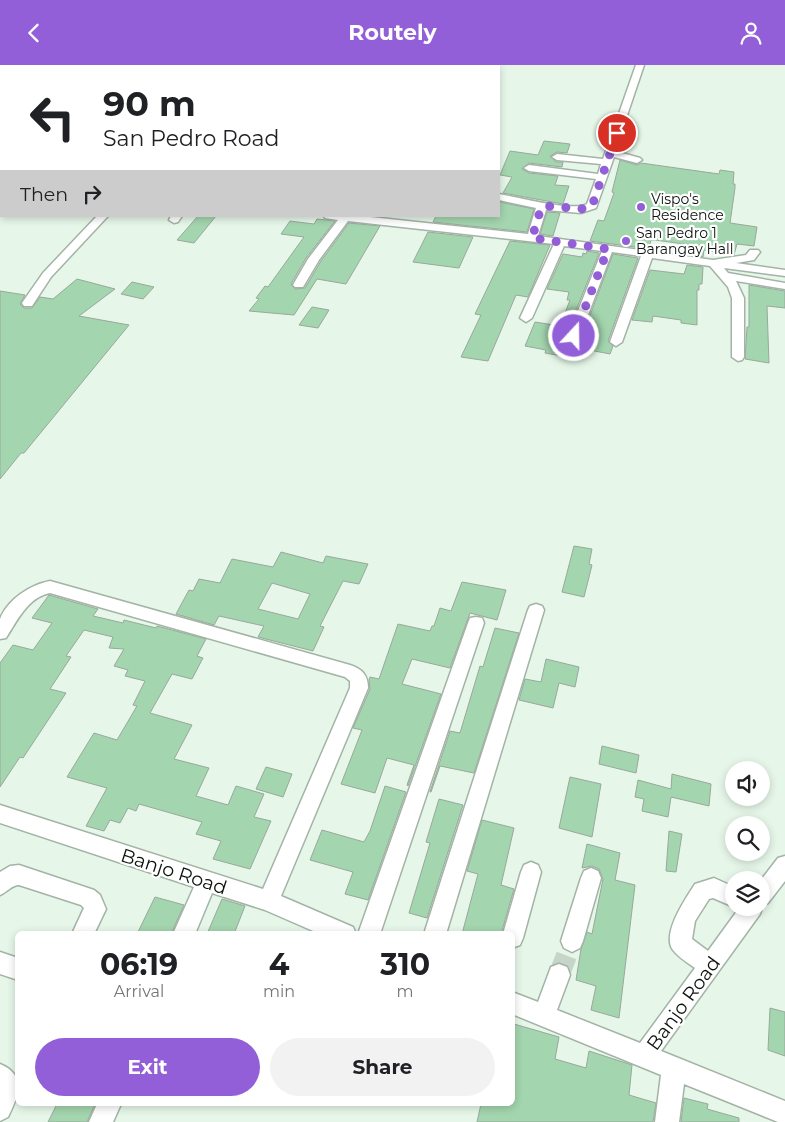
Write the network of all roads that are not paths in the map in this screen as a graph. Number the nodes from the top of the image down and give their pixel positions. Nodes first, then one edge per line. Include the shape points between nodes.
1 (640, 65) edge
2 (557, 157) dead end
3 (609, 157) junction
4 (637, 160) dead end
5 (529, 168) dead end
6 (602, 177) junction
7 (500, 197) edge
8 (544, 207) junction
9 (101, 217) edge
10 (344, 217) joint
11 (532, 238) junction
12 (560, 243) junction
13 (608, 249) junction
14 (754, 252) dead end
15 (647, 255) junction
16 (714, 264) junction
17 (785, 273) edge
18 (727, 276) junction
19 (299, 285) dead end
20 (785, 286) edge
21 (28, 303) dead end
22 (526, 317) dead end
23 (574, 336) dead end
24 (616, 342) dead end
25 (738, 357) dead end
26 (536, 610) dead end
27 (476, 623) dead end
28 (0, 633) edge
29 (0, 814) edge
30 (785, 865) edge
31 (531, 872) dead end
32 (591, 879) dead end
33 (207, 881) junction
34 (770, 884) edge
35 (0, 885) edge
36 (725, 893) edge
37 (268, 901) junction
38 (746, 916) edge
39 (84, 931) edge
40 (185, 931) edge
41 (333, 931) edge
42 (370, 931) edge
43 (436, 931) edge
44 (514, 931) edge
45 (572, 941) tunnel mouth
46 (0, 963) edge
47 (710, 966) junction
48 (15, 968) edge
49 (559, 975) tunnel mouth
50 (515, 1004) edge
51 (544, 1016) junction
52 (644, 1056) junction
53 (674, 1068) junction
54 (0, 1076) edge
55 (108, 1106) edge
56 (0, 1109) edge
57 (785, 1113) edge
58 (101, 1122) edge
59 (667, 1122) edge

1 - 3 street
2 - 3 street
3 - 4 street
3 - 6 street
5 - 6 street
6 - 8 street via 590,208
7 - 8 street
8 - 11 street via 540,209
9 - 21 street via 36,287
10 - 11 street
10 - 19 street
11 - 12 street
12 - 13 street
12 - 22 street
13 - 15 street
13 - 23 street
14 - 16 street via 747,259
15 - 16 street
15 - 24 street
16 - 17 street
16 - 18 street
18 - 20 street
18 - 25 street via 738,298
26 - 43 street
27 - 42 street
28 - 37 street via 29,594 50,587 350,671 357,676 359,688
29 - 33 street, Banjo Road
30 - 34 street
31 - 44 street
32 - 45 street
33 - 37 street, Banjo Road
33 - 40 street
35 - 39 street via 10,876 19,875 87,897 95,909
36 - 47 street via 714,888 702,891 684,918 681,943
37 - 41 street, Banjo Road
38 - 47 street, Banjo Road
46 - 48 street
47 - 52 street, Banjo Road
49 - 51 street
50 - 51 street, Banjo Road
51 - 52 street, Banjo Road
52 - 53 street
53 - 57 street
53 - 59 street
54 - 56 street via 8,1091
55 - 58 street

